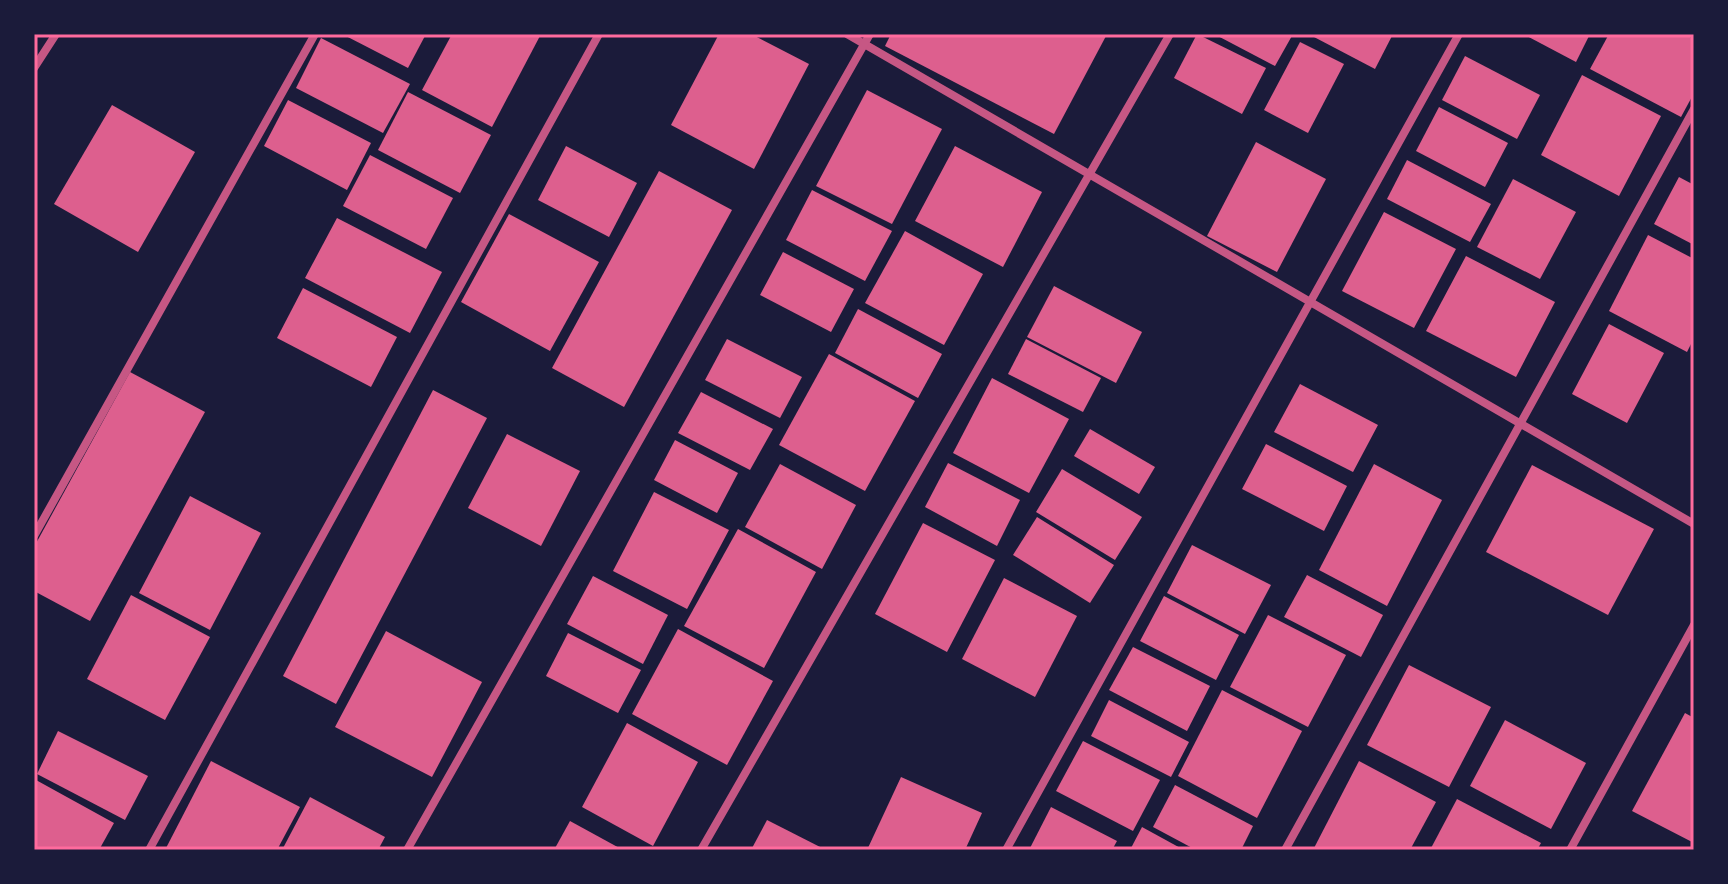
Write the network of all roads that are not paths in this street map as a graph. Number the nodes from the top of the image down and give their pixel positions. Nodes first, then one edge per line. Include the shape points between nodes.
1 (56, 34) edge
2 (315, 34) edge
3 (599, 34) edge
4 (847, 34) edge
5 (870, 34) edge
6 (1170, 34) edge
7 (1459, 34) edge
8 (864, 44) junction
9 (34, 68) edge
10 (1694, 109) edge
11 (1088, 174) junction
12 (1309, 302) junction
13 (1520, 424) junction
14 (1694, 524) edge
15 (34, 536) edge
16 (1694, 625) edge
17 (149, 850) edge
18 (407, 850) edge
19 (701, 850) edge
20 (1006, 850) edge
21 (1285, 850) edge
22 (1570, 850) edge

1 - 9 street
2 - 15 street
3 - 17 street
4 - 8 street
5 - 8 street
6 - 11 street
7 - 12 street
8 - 11 street
8 - 18 street
10 - 13 street
11 - 12 street
11 - 19 street
12 - 13 street
12 - 20 street
13 - 14 street
13 - 21 street
16 - 22 street

